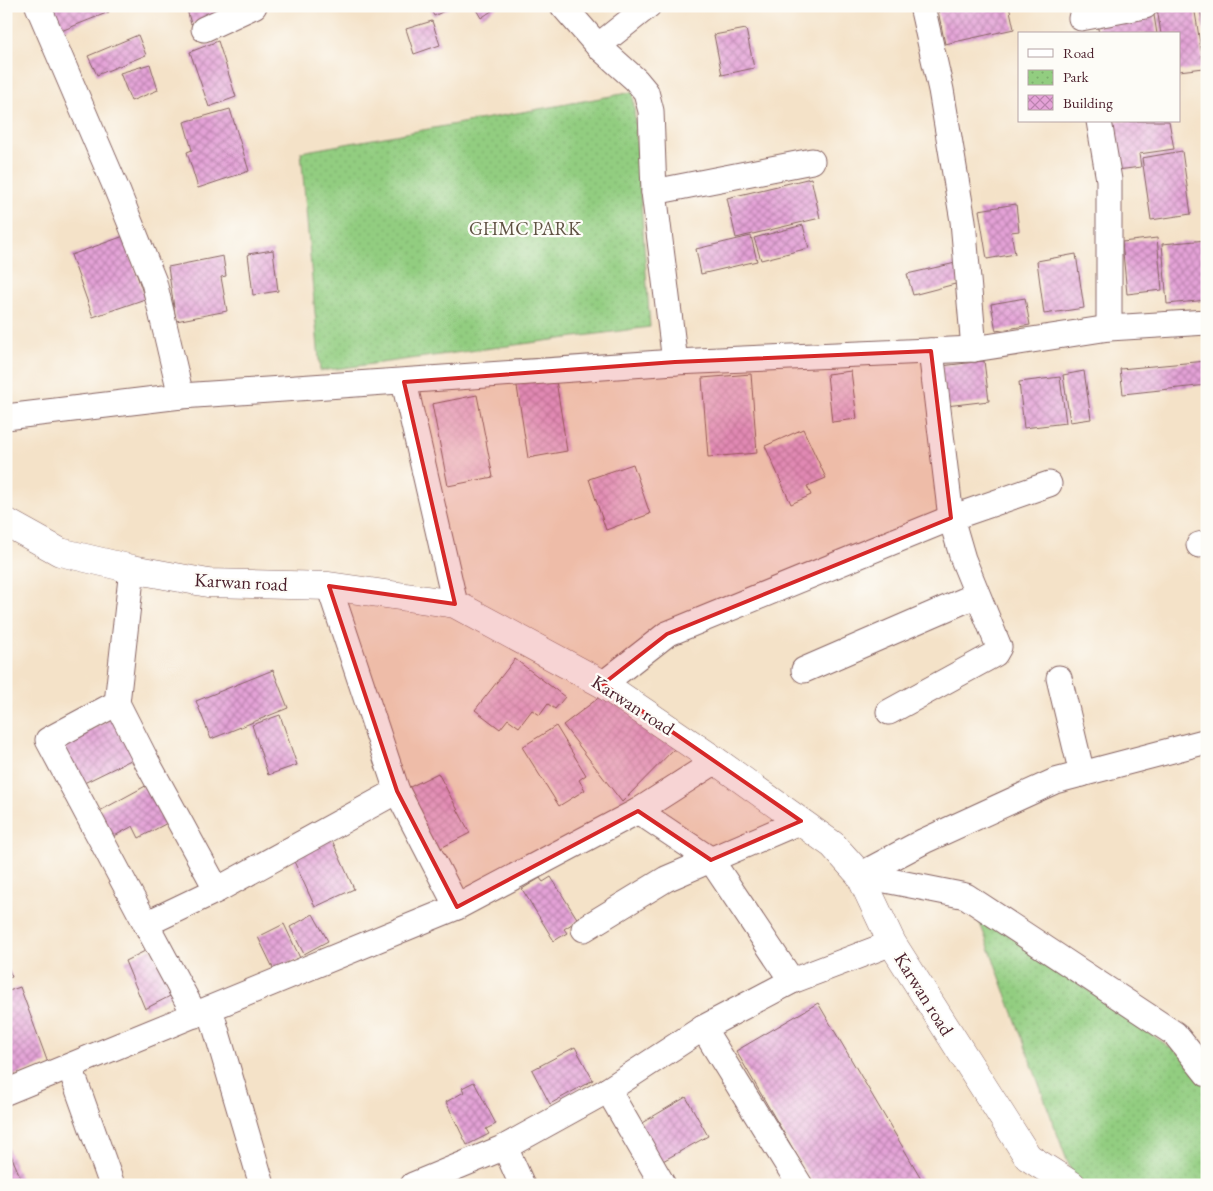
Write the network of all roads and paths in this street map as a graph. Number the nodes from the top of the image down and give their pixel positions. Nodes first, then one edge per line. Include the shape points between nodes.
1 (38, 6) edge
2 (254, 6) edge
3 (562, 6) edge
4 (648, 6) edge
5 (922, 6) edge
6 (1145, 6) edge
7 (1082, 19) edge
8 (204, 30) dead end
9 (598, 46) junction
10 (1099, 122) edge
11 (812, 161) dead end
12 (654, 192) junction
13 (1207, 322) edge
14 (1109, 328) junction
15 (974, 349) junction
16 (931, 351) junction
17 (675, 362) junction
18 (404, 382) junction
19 (181, 396) junction
20 (6, 418) edge
21 (1049, 484) dead end
22 (951, 518) junction
23 (6, 522) edge
24 (132, 570) junction
25 (329, 586) junction
26 (977, 595) junction
27 (455, 604) junction
28 (804, 670) dead end
29 (1059, 678) dead end
30 (602, 684) junction
31 (117, 702) junction
32 (889, 712) dead end
33 (1207, 741) edge
34 (716, 761) junction
35 (1082, 774) junction
36 (397, 791) junction
37 (638, 811) junction
38 (801, 821) junction
39 (711, 860) junction
40 (860, 875) junction
41 (217, 890) junction
42 (457, 907) junction
43 (146, 924) junction
44 (584, 929) dead end
45 (892, 943) junction
46 (792, 981) junction
47 (202, 1012) junction
48 (704, 1028) junction
49 (70, 1067) junction
50 (1206, 1068) edge
51 (608, 1090) junction
52 (6, 1092) edge
53 (505, 1147) junction
54 (112, 1185) edge
55 (262, 1185) edge
56 (413, 1185) edge
57 (522, 1185) edge
58 (662, 1185) edge
59 (800, 1185) edge
60 (1072, 1185) edge

1 - 19 street via 154,282
2 - 8 street
3 - 9 street
4 - 9 street
5 - 15 street via 963,221
6 - 7 street
9 - 12 street via 646,92 651,111
10 - 14 street via 1109,180
11 - 12 street
12 - 17 street
13 - 14 street
14 - 15 street
15 - 16 street
16 - 17 street
16 - 22 street
17 - 18 street
18 - 19 street
18 - 27 street
19 - 20 street
21 - 22 street
22 - 26 street
22 - 30 street via 667,634
23 - 24 street, Karwan road via 60,552
24 - 25 street, Karwan road via 208,583
24 - 31 street
25 - 27 street, Karwan road
25 - 36 street
26 - 28 street
26 - 32 street via 999,643 998,651
27 - 30 street, Karwan road
29 - 35 street
30 - 34 street, Karwan road
31 - 41 street
31 - 43 street via 48,740
33 - 35 street
34 - 37 street
34 - 38 street, Karwan road
35 - 40 street via 1055,781 924,841
36 - 41 street
36 - 42 street
37 - 39 street
37 - 42 street
38 - 39 street
38 - 40 street, Karwan road via 833,845
39 - 44 street via 666,879
39 - 46 street
40 - 45 street, Karwan road
40 - 50 street via 966,896 1175,1034
41 - 43 street
42 - 47 street
43 - 47 street
45 - 46 street
45 - 60 street, Karwan road via 1028,1157
46 - 48 street
47 - 49 street
47 - 55 street
48 - 51 street
48 - 59 street
49 - 52 street
49 - 54 street
51 - 53 street
51 - 58 street
53 - 56 street
53 - 57 street

